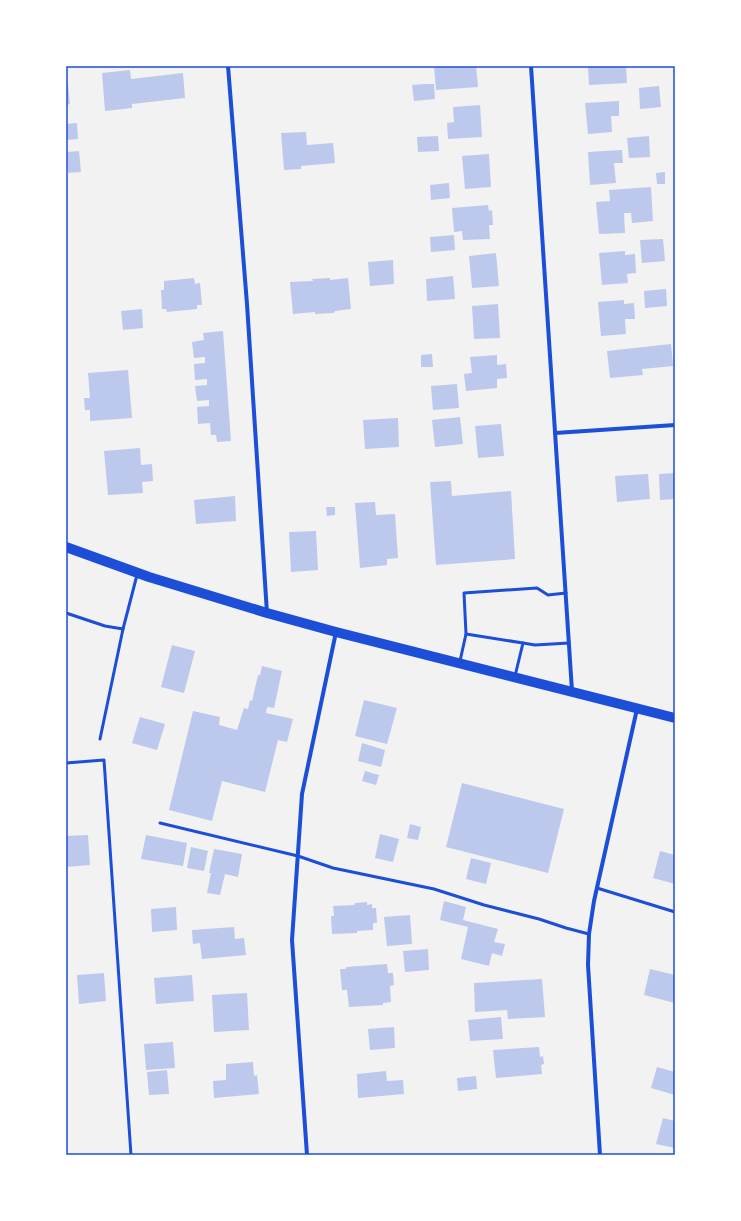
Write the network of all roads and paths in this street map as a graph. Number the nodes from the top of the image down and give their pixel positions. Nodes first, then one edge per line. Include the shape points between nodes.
1 (228, 66) edge
2 (531, 66) edge
3 (675, 425) edge
4 (555, 433) junction
5 (66, 547) edge
6 (138, 572) junction
7 (566, 593) junction
8 (267, 613) junction
9 (66, 614) edge
10 (122, 629) junction
11 (336, 632) junction
12 (466, 634) junction
13 (523, 643) junction
14 (569, 643) junction
15 (460, 663) junction
16 (515, 677) junction
17 (572, 691) junction
18 (638, 708) junction
19 (675, 718) edge
20 (100, 739) dead end
21 (66, 763) edge
22 (160, 823) dead end
23 (298, 856) junction
24 (597, 888) junction
25 (675, 912) edge
26 (588, 934) junction
27 (131, 1155) edge
28 (307, 1155) edge
29 (600, 1155) edge

1 - 8 street via 247,304
2 - 4 street
3 - 4 street
4 - 7 street
5 - 6 main road
6 - 8 main road
6 - 10 lane
7 - 12 lane via 548,595 537,588 464,593
7 - 14 street
8 - 11 main road
9 - 10 lane
10 - 20 lane
11 - 15 main road
11 - 23 street via 302,794
12 - 13 lane
12 - 15 lane
13 - 14 lane
13 - 16 lane
14 - 17 street
15 - 16 main road
16 - 17 main road
17 - 18 main road
18 - 19 main road
18 - 24 street
21 - 27 lane via 104,760
22 - 23 lane
23 - 26 lane via 333,868 434,889
23 - 28 street via 292,940
24 - 25 lane
24 - 26 street
26 - 29 street

